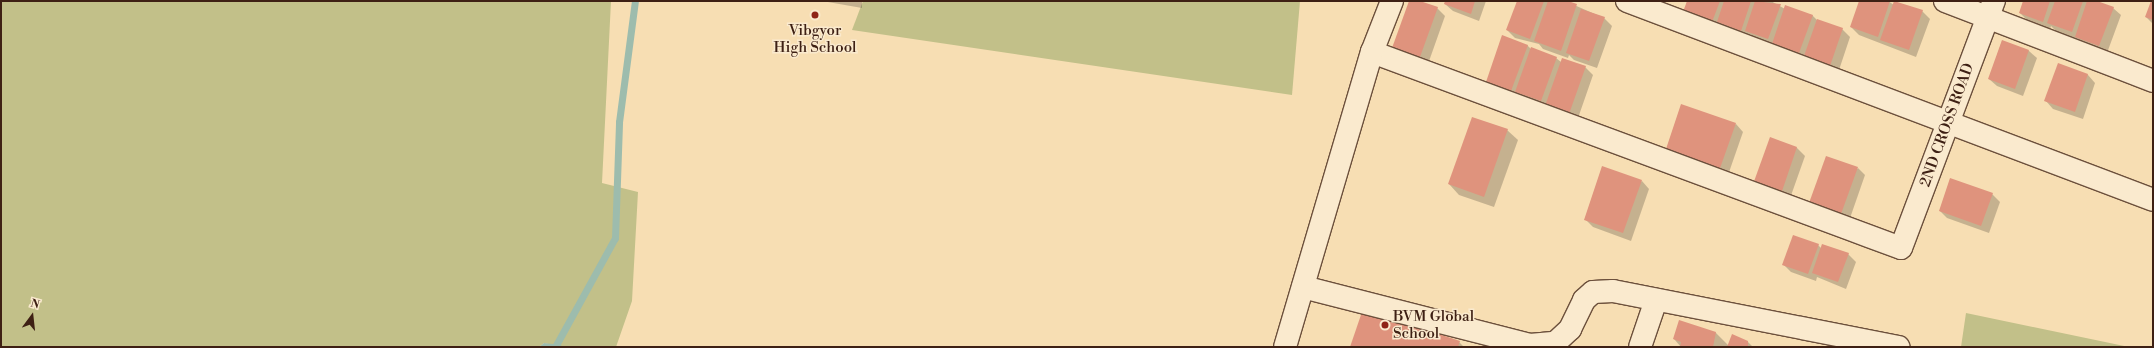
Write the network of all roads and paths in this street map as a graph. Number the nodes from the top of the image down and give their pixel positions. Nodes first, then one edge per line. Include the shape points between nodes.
1 (1392, 1) edge
2 (1627, 1) edge
3 (1945, 1) edge
4 (1991, 9) edge
5 (1372, 52) junction
6 (2153, 81) edge
7 (1948, 123) junction
8 (2153, 200) edge
9 (1304, 287) junction
10 (1656, 300) junction
11 (1285, 347) edge
12 (1640, 347) edge
13 (1899, 347) edge

1 - 5 street
2 - 7 street
3 - 4 street
4 - 6 street
4 - 7 street, 2ND CROSS ROAD
5 - 7 street, 2ND CROSS ROAD via 1901,248
5 - 9 street
7 - 8 street
9 - 10 street via 1530,344 1555,343 1570,329 1584,300 1594,292 1613,291
9 - 11 street
10 - 12 street
10 - 13 street

